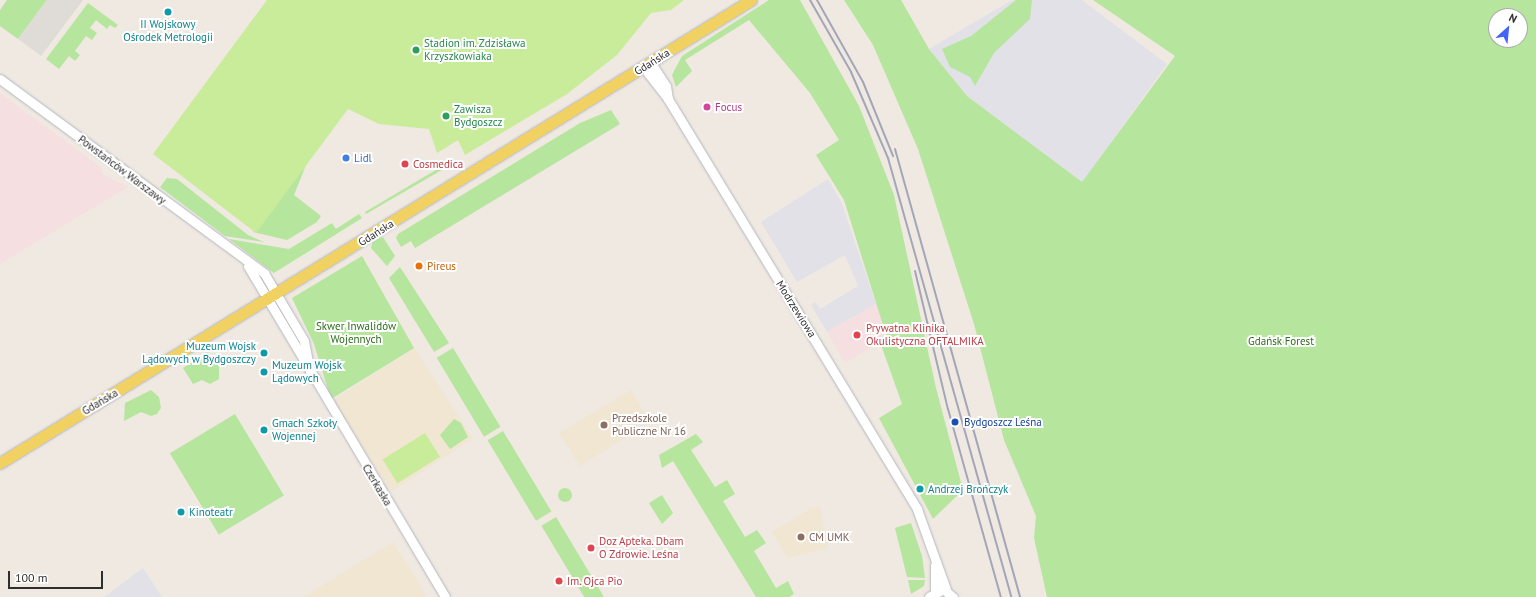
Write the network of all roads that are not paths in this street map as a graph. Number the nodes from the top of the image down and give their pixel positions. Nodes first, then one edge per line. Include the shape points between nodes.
1 (751, 0) edge
2 (647, 65) junction
3 (0, 79) edge
4 (668, 99) junction
5 (274, 296) junction
6 (0, 464) edge
7 (935, 558) junction
8 (946, 589) junction
9 (932, 594) edge
10 (445, 597) edge
11 (953, 597) edge

1 - 2 main road, Gdańska
2 - 4 street, Modrzewiowa
2 - 4 street via 666,89
2 - 5 main road, Gdańska
3 - 5 street, Powstańców Warszawy via 244,260
4 - 7 street, Modrzewiowa via 907,491 923,521
5 - 6 main road, Gdańska
5 - 10 street, Czerkaska via 310,372
7 - 8 street, Modrzewiowa
7 - 9 street, Modrzewiowa
8 - 9 street
8 - 11 street

